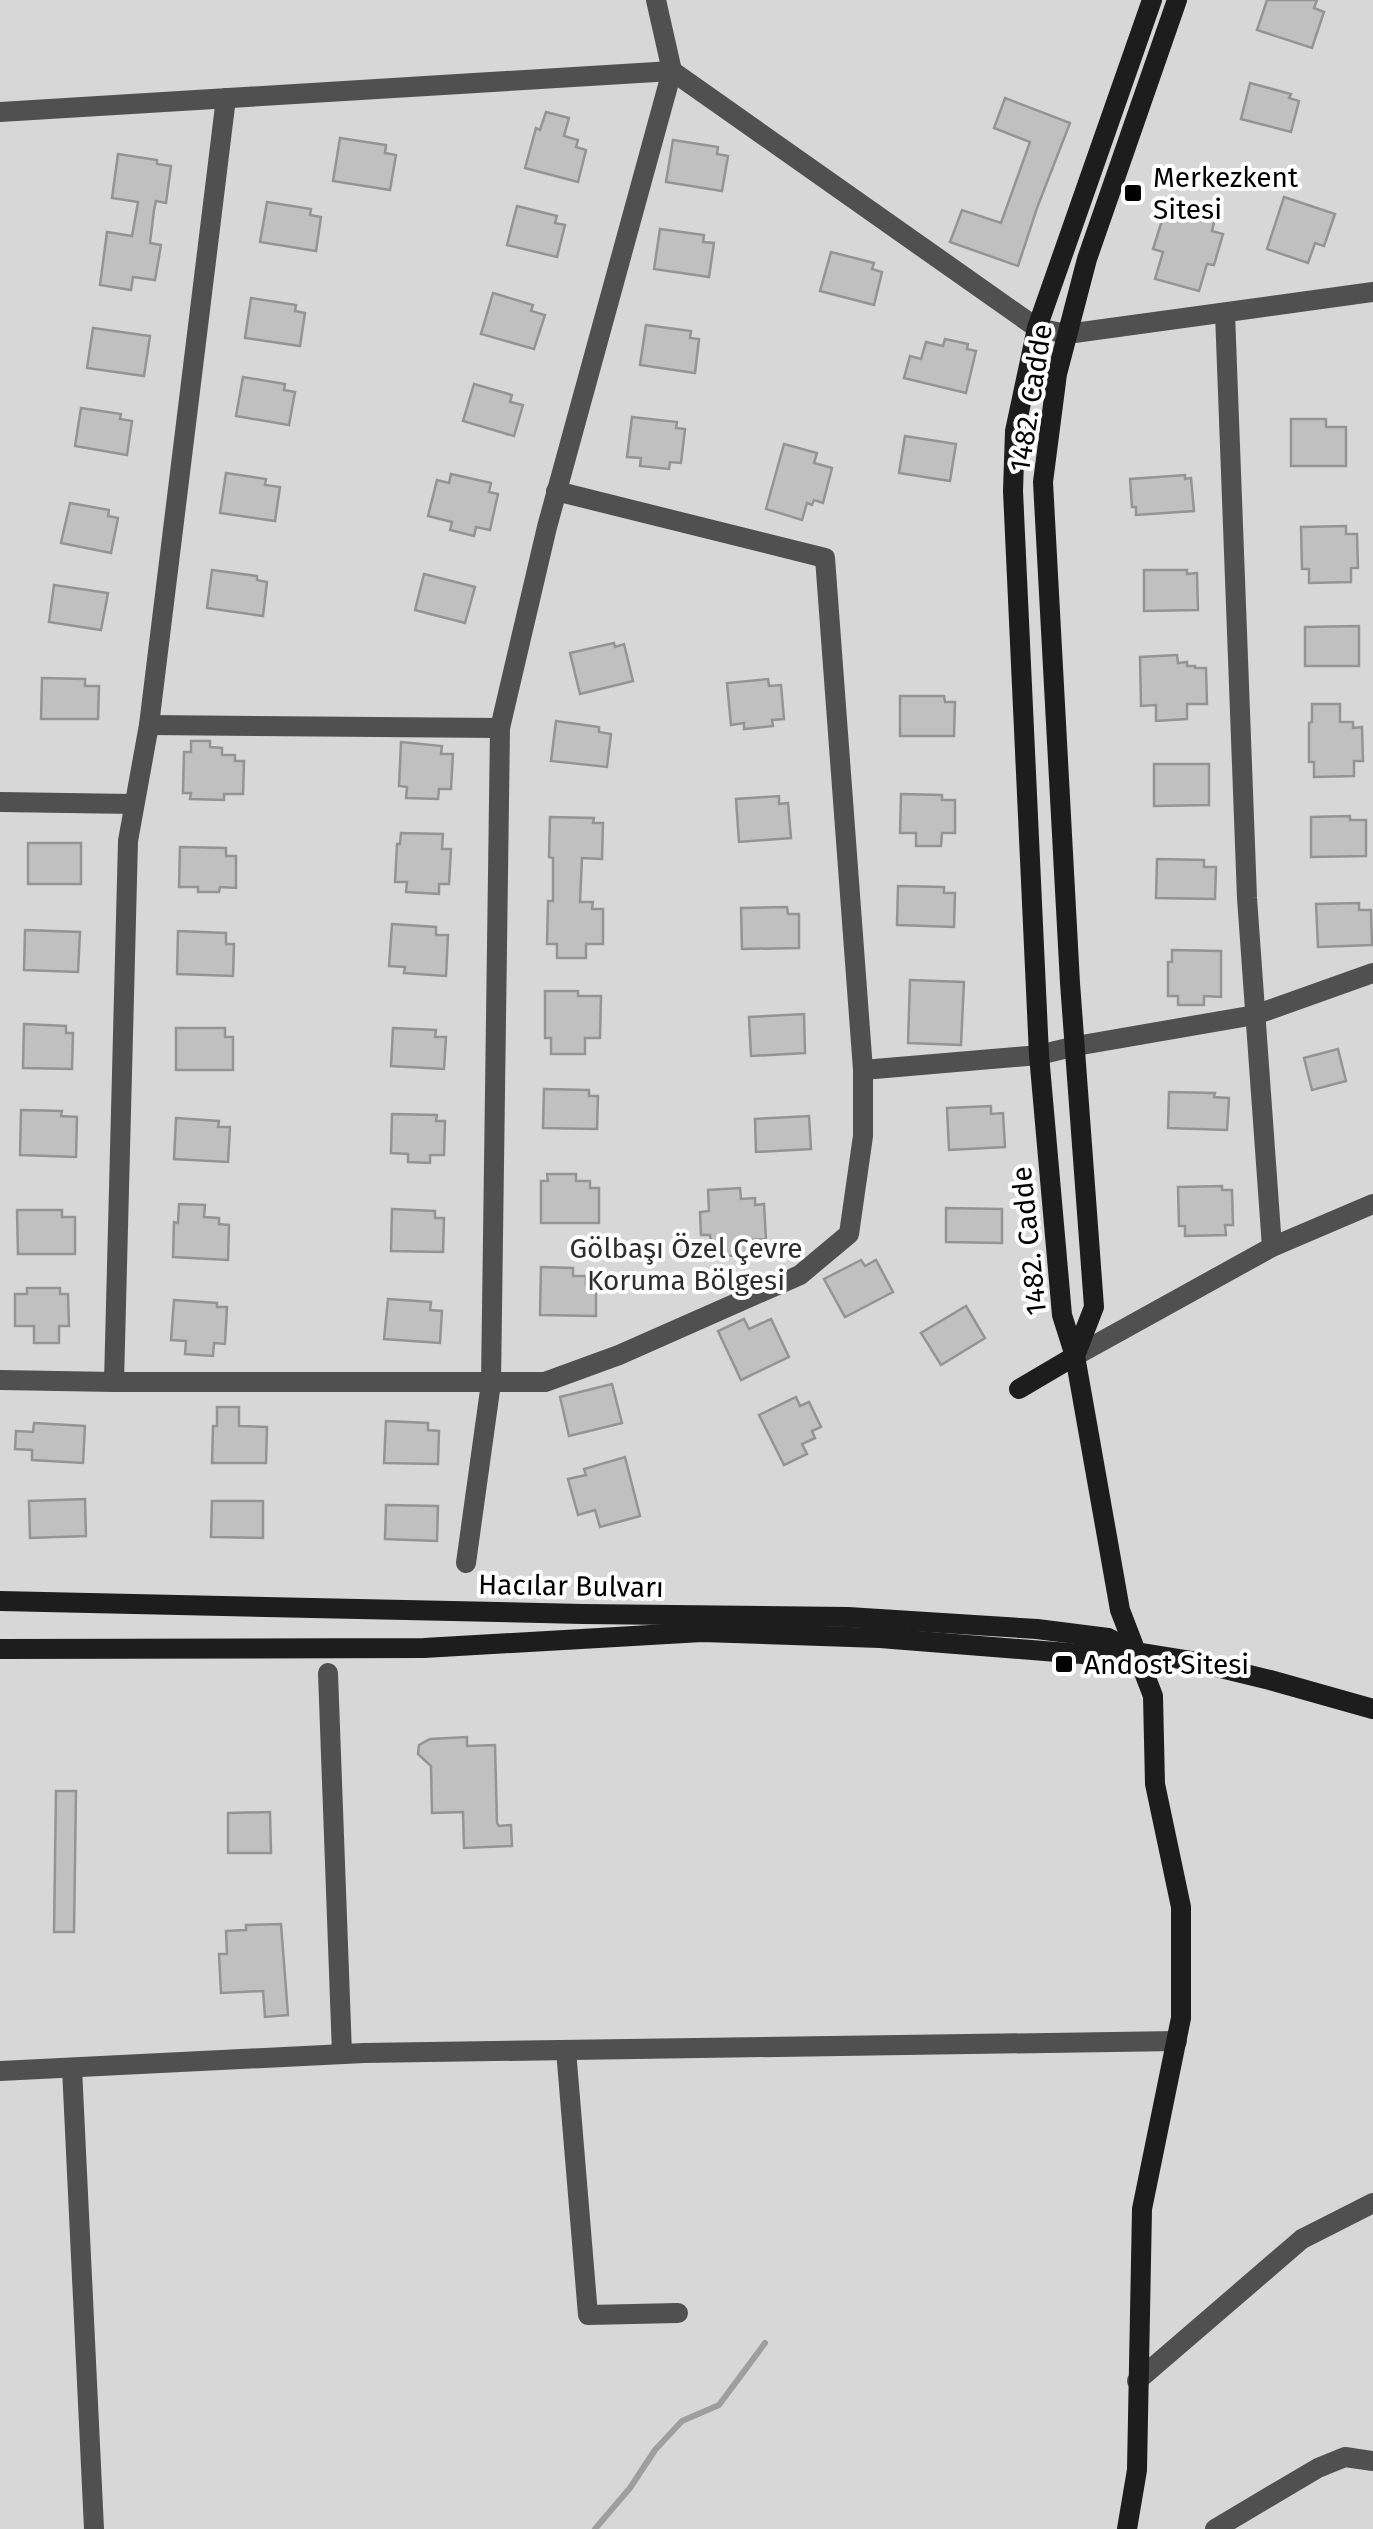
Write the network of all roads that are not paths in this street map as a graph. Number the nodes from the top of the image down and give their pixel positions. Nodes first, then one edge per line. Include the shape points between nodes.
1 (659, 0) edge
2 (1152, 0) edge
3 (1177, 0) edge
4 (672, 71) junction
5 (226, 98) junction
6 (0, 112) edge
7 (1373, 292) edge
8 (1225, 313) junction
9 (1037, 328) junction
10 (1067, 334) junction
11 (556, 491) junction
12 (149, 725) junction
13 (500, 728) junction
14 (0, 802) edge
15 (134, 804) junction
16 (1373, 973) edge
17 (1256, 1014) junction
18 (1076, 1046) junction
19 (1040, 1055) junction
20 (863, 1070) junction
21 (1373, 1204) edge
22 (1272, 1247) junction
23 (1075, 1356) junction
24 (0, 1380) edge
25 (114, 1382) junction
26 (491, 1383) junction
27 (1018, 1389) dead end
28 (466, 1563) dead end
29 (0, 1601) edge
30 (0, 1649) edge
31 (1136, 1652) junction
32 (328, 1673) dead end
33 (1373, 1709) edge
34 (1176, 2042) junction
35 (566, 2050) junction
36 (342, 2054) junction
37 (72, 2068) junction
38 (0, 2071) edge
39 (1373, 2203) edge
40 (678, 2313) dead end
41 (1137, 2381) junction
42 (1373, 2461) edge
43 (94, 2529) edge
44 (1127, 2529) edge
45 (1215, 2529) edge

1 - 4 street
2 - 9 street, 1482. Cadde
3 - 10 street, 1482. Cadde
4 - 5 street
4 - 9 street
4 - 11 street
5 - 6 street
5 - 12 street
7 - 8 street
8 - 10 street
8 - 17 street
9 - 10 street
9 - 19 street, 1482. Cadde via 1015,432 1012,491
10 - 18 street, 1482. Cadde via 1043,482
11 - 13 street
11 - 20 street via 825,558
12 - 13 street
12 - 15 street
13 - 26 street
14 - 15 street
15 - 25 street
16 - 17 street
17 - 18 street
17 - 22 street
18 - 19 street
18 - 23 street, 1482. Cadde via 1094,1306
19 - 20 street
19 - 23 street, 1482. Cadde via 1062,1315
20 - 26 street via 863,1136 849,1234 800,1275 619,1355 545,1382
21 - 22 street
22 - 23 street
23 - 27 street
23 - 31 street via 1120,1610
24 - 25 street
25 - 26 street
26 - 28 street
29 - 31 street, Hacılar Bulvarı via 848,1617 1070,1633 1108,1638
30 - 31 street, Hacılar Bulvarı via 424,1648 702,1632 1107,1656
31 - 33 street, Hacılar Bulvarı
31 - 34 street via 1153,1696 1156,1784 1181,1907
32 - 36 street
34 - 35 street
34 - 41 street via 1142,2209
35 - 36 street
35 - 40 street via 588,2315
36 - 37 street
37 - 38 street
37 - 43 street
39 - 41 street via 1302,2239
41 - 44 street via 1136,2470
42 - 45 street via 1345,2457 1318,2468

